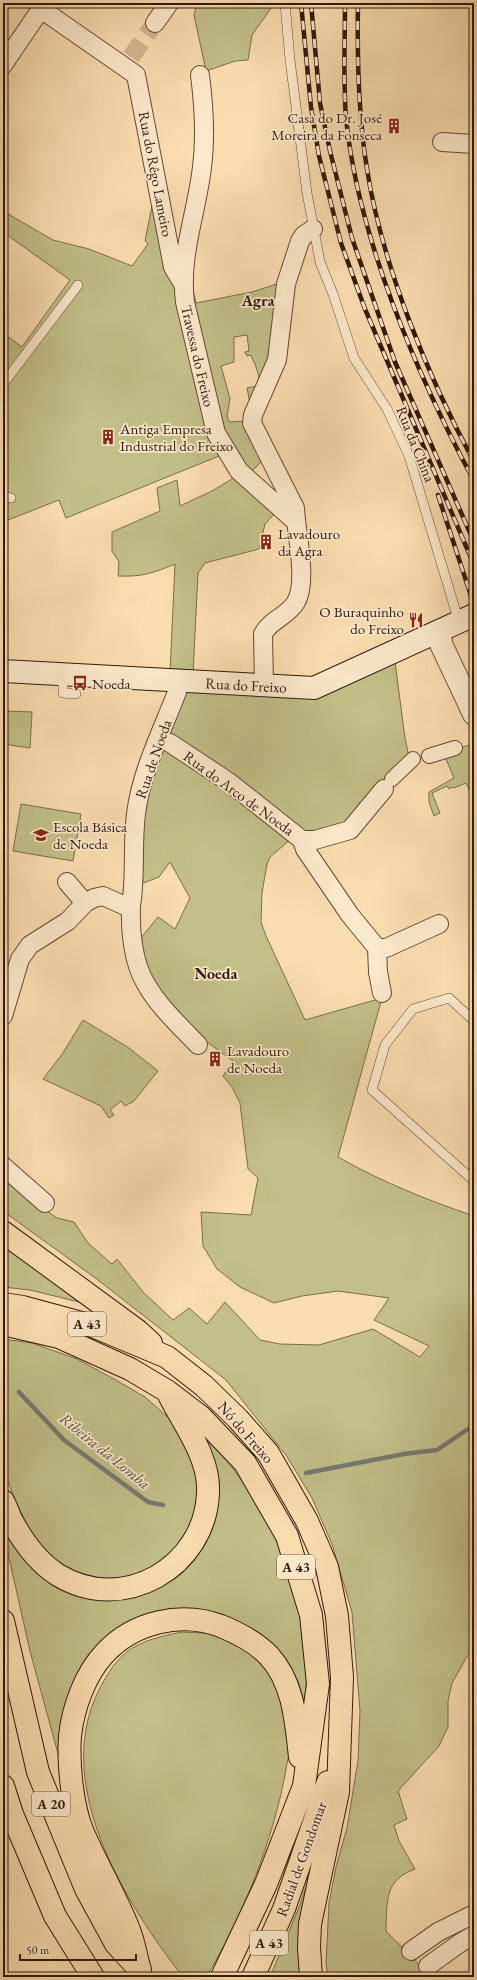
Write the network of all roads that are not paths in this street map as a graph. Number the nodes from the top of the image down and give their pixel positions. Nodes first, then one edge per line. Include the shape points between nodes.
1 (169, 3) edge
2 (285, 3) edge
3 (43, 6) edge
4 (155, 23) tunnel mouth
5 (3, 65) edge
6 (200, 75) dead end
7 (442, 142) dead end
8 (474, 144) edge
9 (313, 229) junction
10 (183, 283) junction
11 (78, 285) dead end
12 (3, 384) edge
13 (295, 521) junction
14 (458, 623) edge
15 (3, 671) edge
16 (63, 675) junction
17 (178, 681) junction
18 (264, 686) junction
19 (76, 694) dead end
20 (474, 714) edge
21 (165, 740) junction
22 (455, 748) dead end
23 (429, 756) dead end
24 (413, 760) dead end
25 (388, 784) joint
26 (302, 840) junction
27 (66, 882) dead end
28 (85, 903) junction
29 (131, 906) junction
30 (439, 924) dead end
31 (377, 948) junction
32 (382, 993) dead end
33 (3, 1016) edge
34 (474, 1021) edge
35 (198, 1045) dead end
36 (3, 1166) edge
37 (474, 1181) edge
38 (45, 1203) dead end
39 (3, 1232) edge
40 (3, 1304) edge
41 (3, 1324) edge
42 (167, 1357) junction
43 (167, 1391) junction
44 (3, 1501) edge
45 (3, 1621) edge
46 (340, 1738) junction
47 (3, 1786) edge
48 (304, 1786) junction
49 (474, 1914) edge
50 (474, 1936) edge
51 (411, 1951) dead end
52 (428, 1966) dead end
53 (143, 1973) edge
54 (93, 1977) edge
55 (222, 1977) edge
56 (253, 1977) edge
57 (311, 1977) edge

1 - 4 street
2 - 9 lane, Rua da China via 297,119
3 - 5 street
3 - 10 street, Rua do Rêgo Lameiro via 129,62 136,74 173,267
6 - 10 street, Travessa do Freixo via 205,138 202,168 185,254
7 - 8 street
9 - 13 street via 300,241 290,269 282,305 277,360 252,423 291,498 295,508
9 - 14 lane, Rua da China via 320,262 354,358 387,409 409,456
10 - 13 street, Travessa do Freixo via 185,302 216,433 239,471
11 - 12 lane
13 - 18 street via 300,539 301,592 288,613 271,624 263,634
14 - 18 main road, Rua do Freixo via 314,688
14 - 20 main road via 441,644
15 - 16 main road, Rua do Freixo
16 - 17 main road, Rua do Freixo
16 - 19 lane via 63,693
17 - 18 main road, Rua do Freixo
17 - 21 street, Rua de Noeda
21 - 26 street, Rua do Arco de Noeda via 229,782
21 - 29 street, Rua de Noeda via 147,767 136,814 134,890
22 - 23 street
24 - 25 street
25 - 26 street via 350,830 315,840
26 - 31 street, Rua do Arco de Noeda via 305,849 350,915
27 - 28 street
28 - 29 street via 103,896
28 - 33 street via 68,921 25,950 16,968
29 - 35 street, Rua de Noeda via 136,957 145,983
30 - 31 street via 386,948
31 - 32 street
34 - 37 lane via 449,998 414,1009 385,1045 372,1090
36 - 38 street
39 - 42 highway via 138,1332
40 - 42 highway, Nó do Freixo / A 43 via 93,1326
41 - 43 highway, A 43 via 59,1337 130,1369
42 - 46 highway, Nó do Freixo / A 43 via 204,1386 268,1453 307,1521 327,1568 337,1616 342,1677
43 - 44 highway via 199,1452 206,1470 208,1492 200,1532 190,1548 167,1571 152,1580 117,1588 101,1589 72,1582 58,1575 34,1554 13,1523
43 - 48 highway, Nó do Freixo / A 43 via 201,1417 245,1463 287,1536 311,1615 318,1684
45 - 53 highway, A 20 via 38,1772 86,1889 116,1944
46 - 56 highway, Radial de Gondomar / A 43 via 324,1794 284,1909
46 - 57 highway via 338,1792 310,1924
47 - 54 highway, A 20 via 12,1814 55,1916
48 - 53 highway via 290,1693 282,1674 269,1656 249,1639 209,1622 169,1620 153,1623 124,1637 105,1653 90,1674 74,1714 70,1736 73,1793 81,1828 130,1931
48 - 55 highway, Radial de Gondomar / A 43 via 266,1884
49 - 51 street via 438,1932
50 - 52 street

